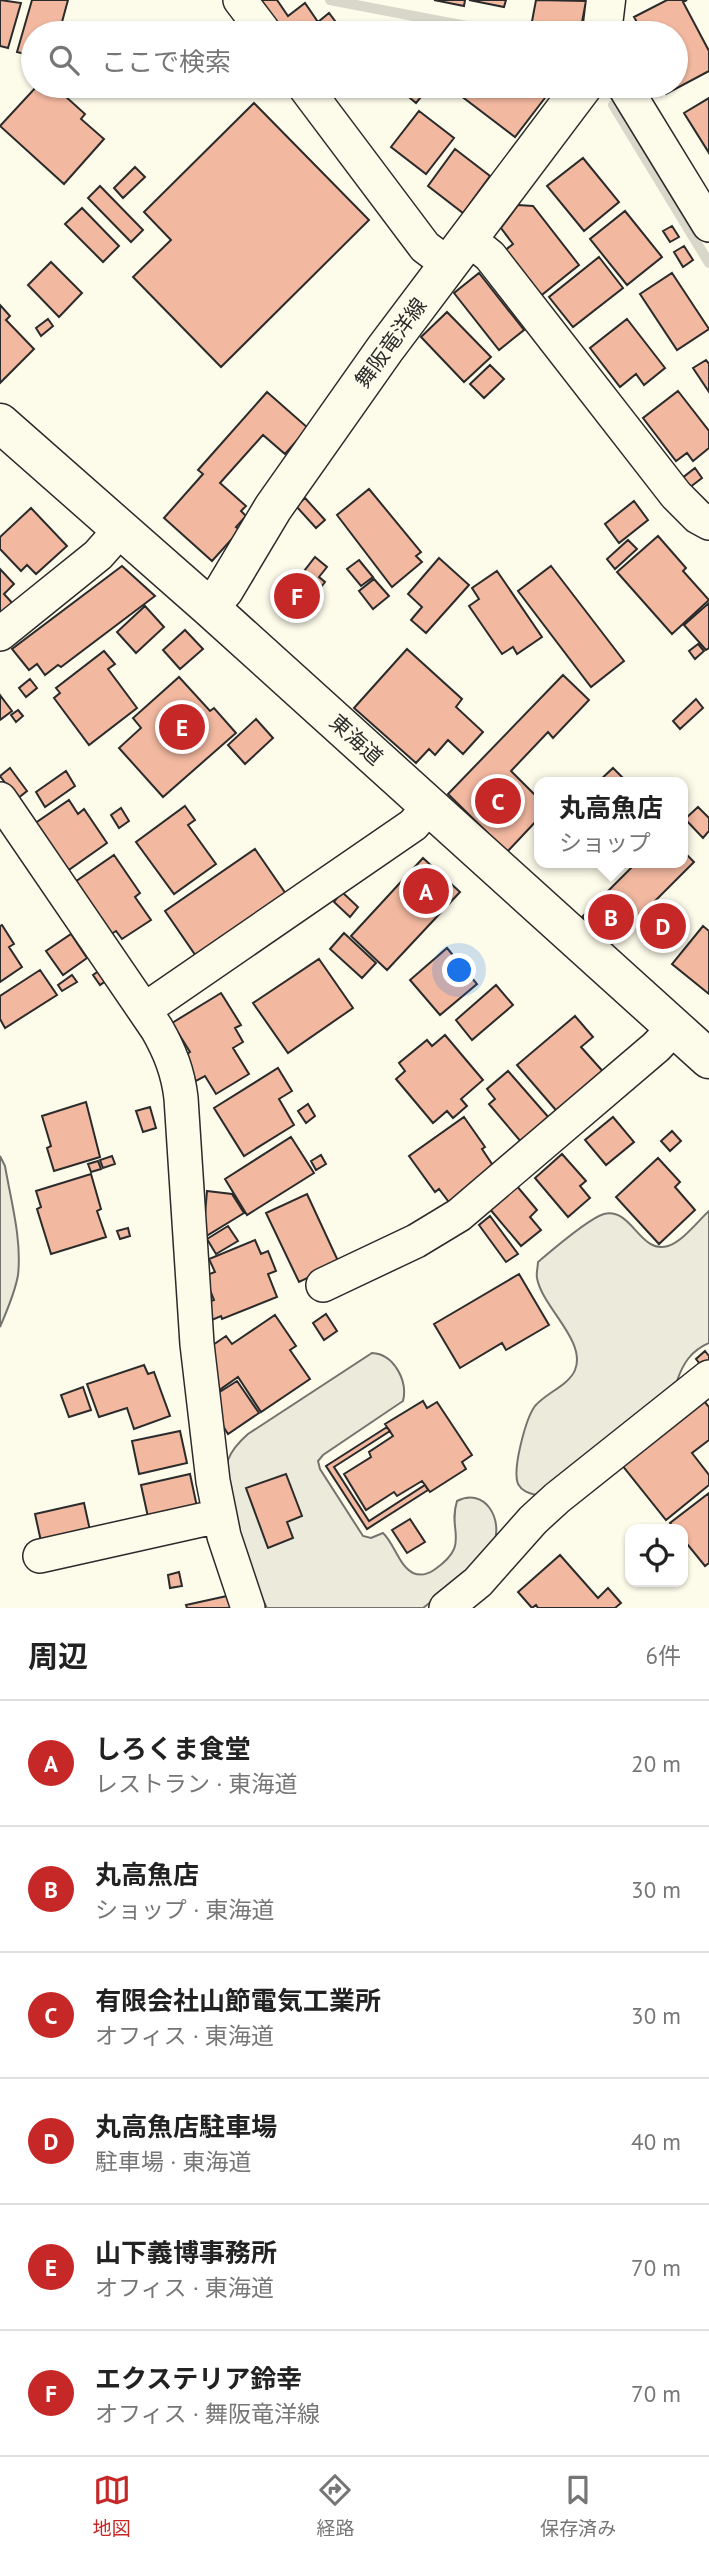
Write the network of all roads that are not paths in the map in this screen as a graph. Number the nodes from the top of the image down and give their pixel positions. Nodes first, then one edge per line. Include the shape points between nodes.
1 (240, 0) edge
2 (606, 0) edge
3 (256, 21) edge
4 (603, 21) edge
5 (313, 98) edge
6 (574, 98) edge
7 (631, 98) edge
8 (709, 225) edge
9 (459, 252) junction
10 (0, 423) edge
11 (709, 523) edge
12 (121, 529) junction
13 (209, 607) junction
14 (0, 634) edge
15 (0, 799) edge
16 (430, 806) junction
17 (144, 1010) junction
18 (674, 1028) junction
19 (709, 1059) edge
20 (323, 1285) dead end
21 (709, 1377) edge
22 (219, 1516) junction
23 (40, 1556) dead end
24 (248, 1608) edge
25 (446, 1608) edge

1 - 3 street
2 - 4 main road
5 - 9 street via 425,247
6 - 9 main road, 舞阪竜洋線
7 - 8 street
9 - 11 street via 490,256 676,495
9 - 13 main road, 舞阪竜洋線 via 273,508
10 - 12 main road, 東海道
12 - 13 main road, 東海道
12 - 14 street via 98,555
13 - 16 main road, 東海道
15 - 17 street
16 - 17 street via 413,825
16 - 18 main road, 東海道
17 - 22 street via 169,1051 180,1085 197,1344
18 - 19 main road, 東海道
18 - 20 street via 459,1215
21 - 25 street via 557,1498 478,1582
22 - 23 street
22 - 24 street

